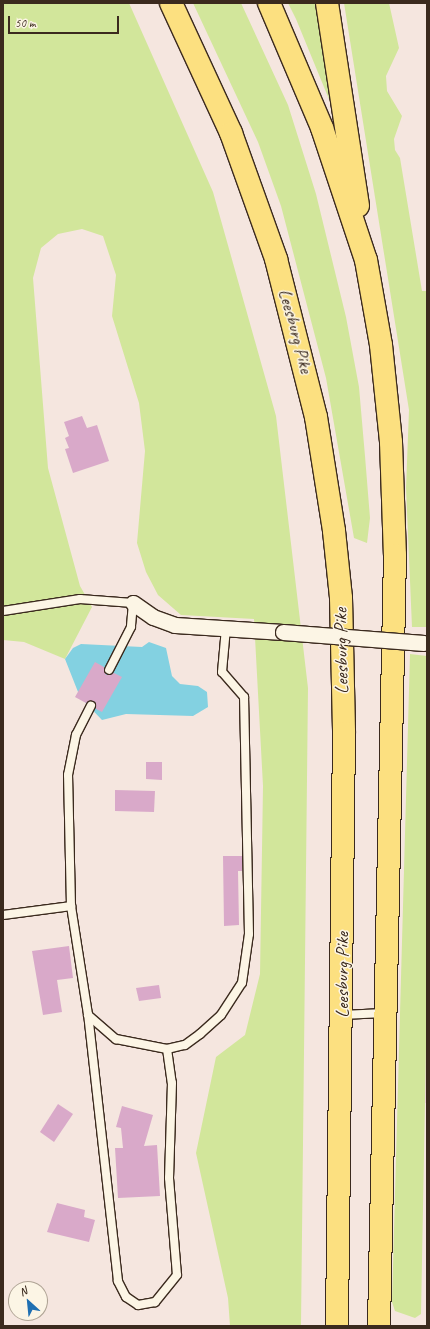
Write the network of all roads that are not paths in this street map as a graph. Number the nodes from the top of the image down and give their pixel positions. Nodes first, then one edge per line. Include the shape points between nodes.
1 (171, 3) edge
2 (269, 3) edge
3 (327, 3) edge
4 (366, 260) junction
5 (133, 603) junction
6 (3, 611) edge
7 (226, 628) junction
8 (425, 643) edge
9 (109, 670) dead end
10 (90, 708) dead end
11 (71, 906) junction
12 (3, 915) edge
13 (384, 1013) junction
14 (88, 1015) junction
15 (342, 1015) junction
16 (167, 1049) junction
17 (337, 1326) edge
18 (379, 1326) edge

1 - 15 highway, Leesburg Pike via 203,68 255,195 304,366 326,474 342,598
2 - 4 highway via 322,128
3 - 4 highway
4 - 13 highway via 381,344 390,435 395,555
5 - 6 lane via 80,599
5 - 7 street via 153,617 174,625
5 - 9 lane via 131,627
7 - 8 street, bridge
7 - 16 lane via 222,672 244,697 248,934 243,976 242,983 221,1015 185,1045
10 - 11 lane via 76,735 68,775
11 - 12 lane
11 - 14 lane
13 - 15 lane
13 - 18 highway
14 - 16 lane via 116,1039
14 - 16 lane via 118,1281 126,1298 138,1305 155,1302 177,1275 169,1178 172,1083
15 - 17 highway, Leesburg Pike

